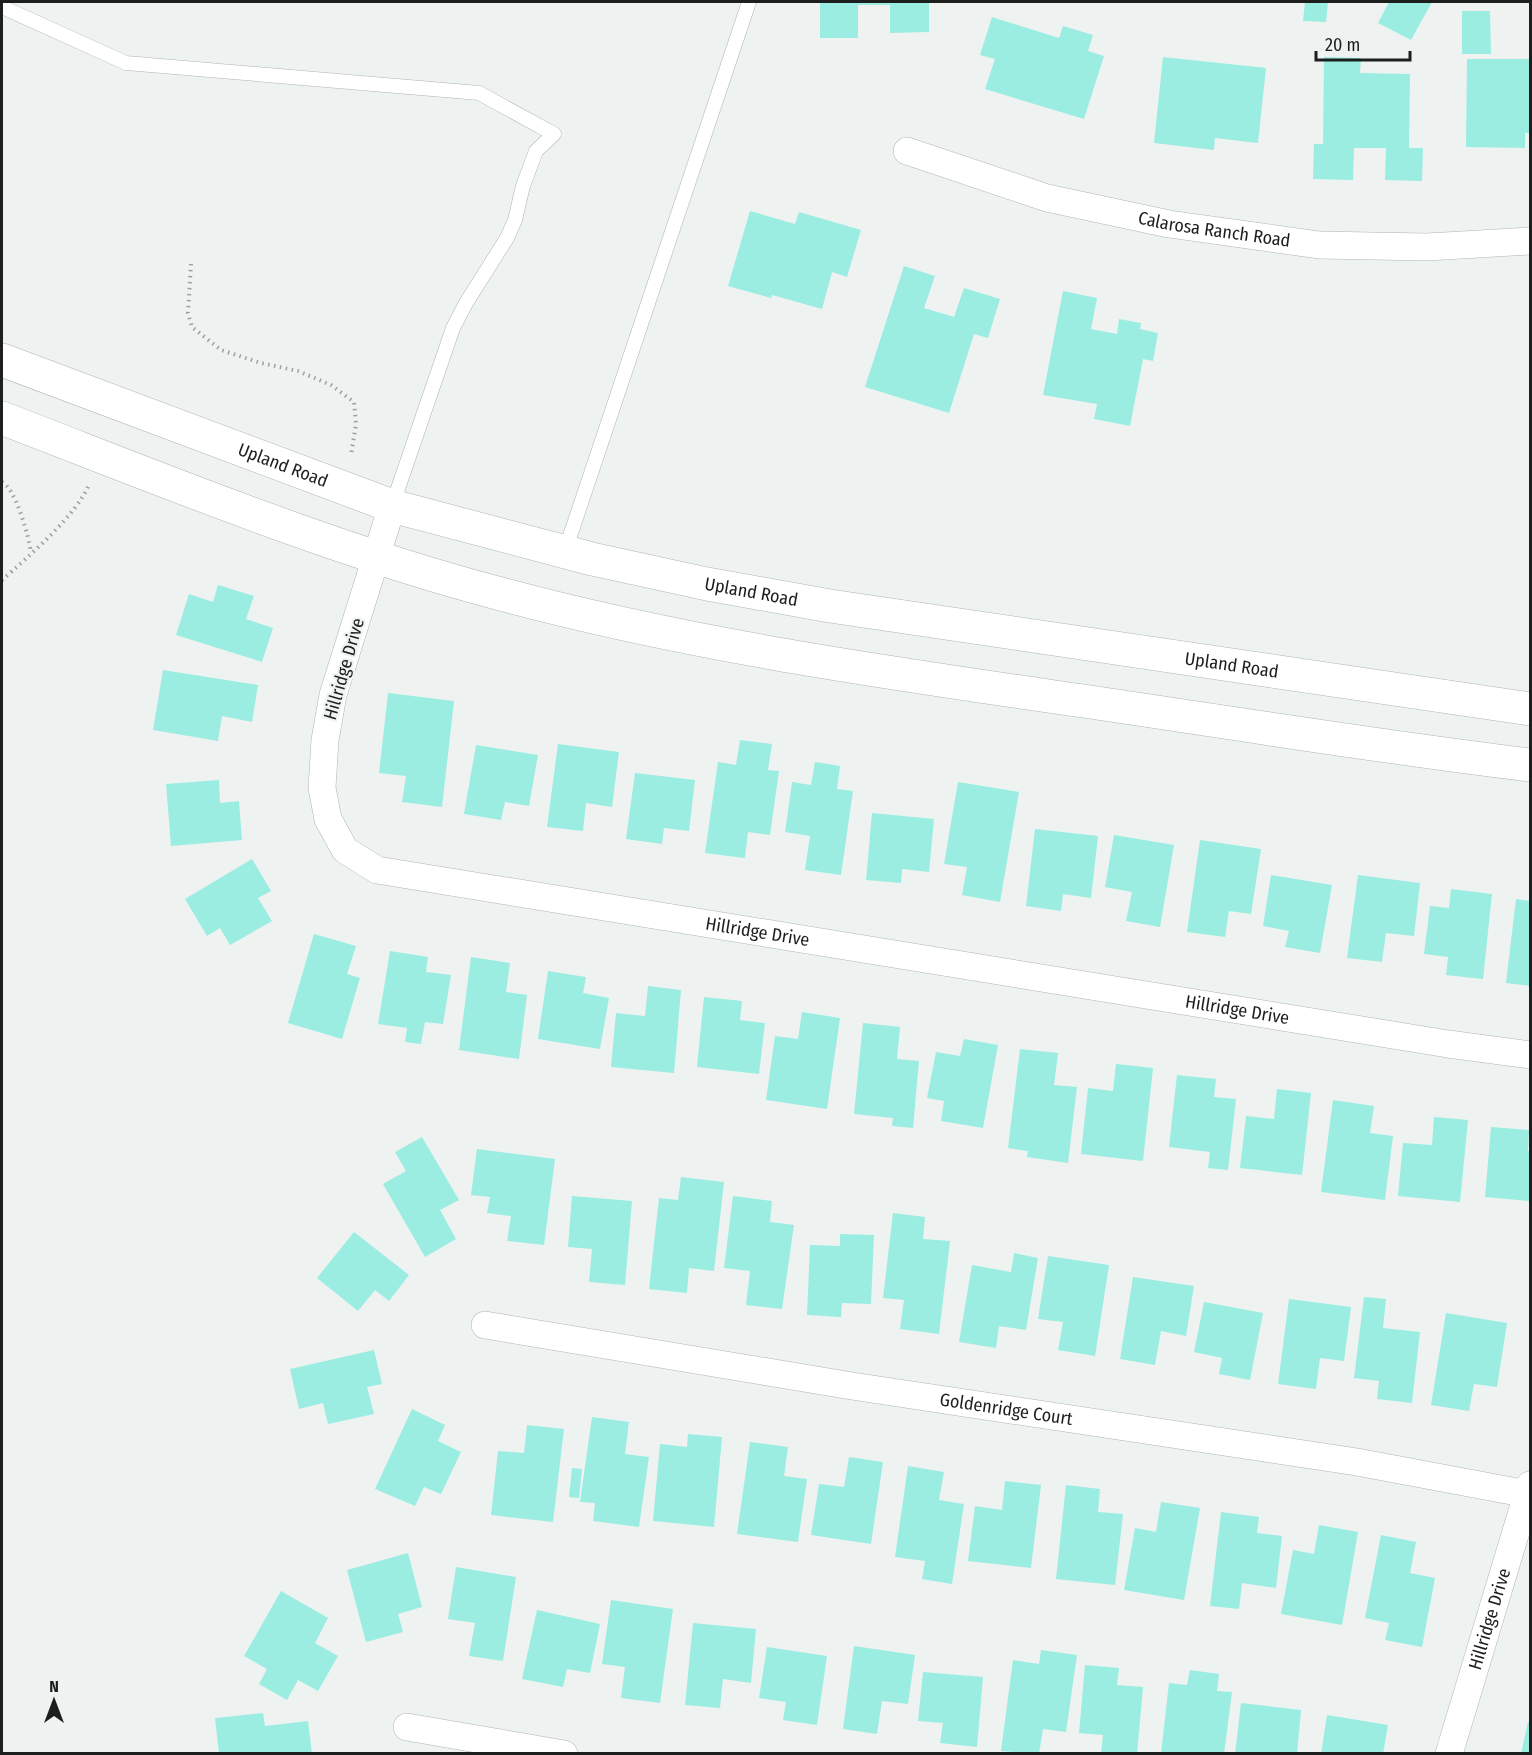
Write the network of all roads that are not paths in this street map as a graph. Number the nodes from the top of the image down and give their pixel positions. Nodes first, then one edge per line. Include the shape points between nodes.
1 (749, 2) edge
2 (2, 7) edge
3 (907, 151) dead end
4 (1530, 241) edge
5 (2, 360) edge
6 (2, 418) edge
7 (392, 506) junction
8 (565, 551) junction
9 (377, 558) junction
10 (1530, 709) edge
11 (1530, 765) edge
12 (1530, 1055) edge
13 (485, 1324) dead end
14 (1529, 1489) edge
15 (407, 1727) dead end
16 (564, 1754) edge
17 (1449, 1754) edge

1 - 8 lane
2 - 7 lane via 126,63 479,93 554,134 536,151 515,220 453,328
3 - 4 street, Calarosa Ranch Road via 1047,198 1169,224 1319,245 1427,247
5 - 7 main road, Upland Road
6 - 9 main road
7 - 8 main road, Upland Road
7 - 9 street, Hillridge Drive
8 - 10 main road, Upland Road via 707,584 830,606
9 - 11 main road via 500,594 658,633 822,663
9 - 12 street, Hillridge Drive via 333,695 322,788 328,819 345,850 377,870
13 - 14 street, Goldenridge Court via 852,1386
14 - 17 street, Hillridge Drive
15 - 16 street

